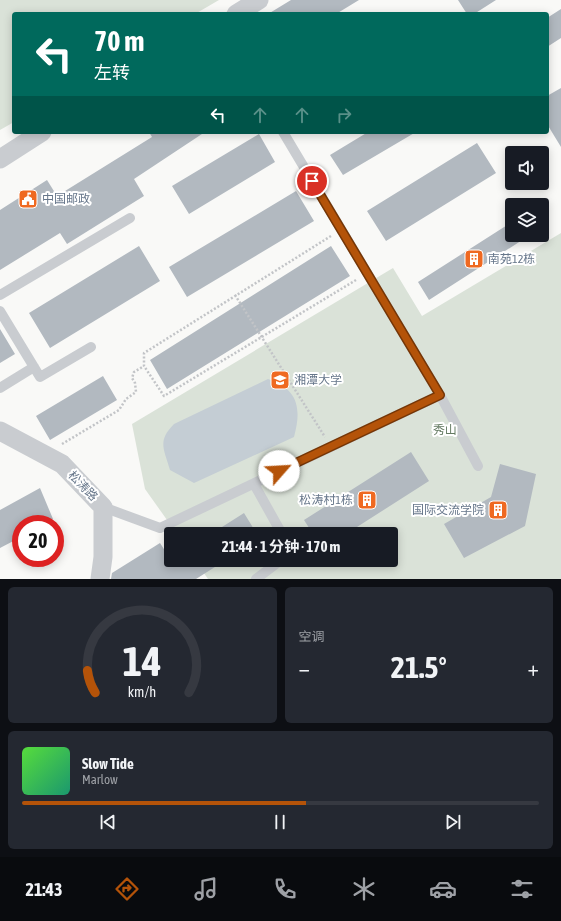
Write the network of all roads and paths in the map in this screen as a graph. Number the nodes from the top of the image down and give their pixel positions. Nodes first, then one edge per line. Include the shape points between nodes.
1 (259, 0) edge
2 (239, 12) edge
3 (39, 134) edge
4 (284, 134) edge
5 (0, 159) edge
6 (130, 218) dead end
7 (341, 230) junction
8 (367, 273) junction
9 (0, 295) edge
10 (235, 295) junction
11 (0, 311) edge
12 (261, 337) junction
13 (91, 347) dead end
14 (144, 366) junction
15 (34, 367) junction
16 (0, 388) edge
17 (440, 395) junction
18 (0, 431) edge
19 (331, 447) junction
20 (45, 455) junction
21 (478, 466) dead end
22 (254, 484) junction
23 (103, 507) junction
24 (278, 527) edge
25 (272, 567) edge
26 (100, 579) edge
27 (256, 579) edge

1 - 2 street
3 - 5 street
4 - 7 lane
6 - 9 lane
7 - 8 lane
7 - 10 path
8 - 12 path
8 - 17 lane
10 - 12 path
10 - 14 path via 144,353
11 - 15 lane
12 - 14 path via 164,396
12 - 19 path
13 - 15 lane via 40,377
14 - 20 path via 134,372 132,378 136,392 126,399 119,410
15 - 16 lane
17 - 19 lane
17 - 21 lane
18 - 20 street, 松涛路
19 - 22 lane
20 - 23 street, 松涛路 via 62,464
22 - 23 lane via 160,528
22 - 24 lane
23 - 26 street, 松涛路 via 103,556
25 - 27 lane

